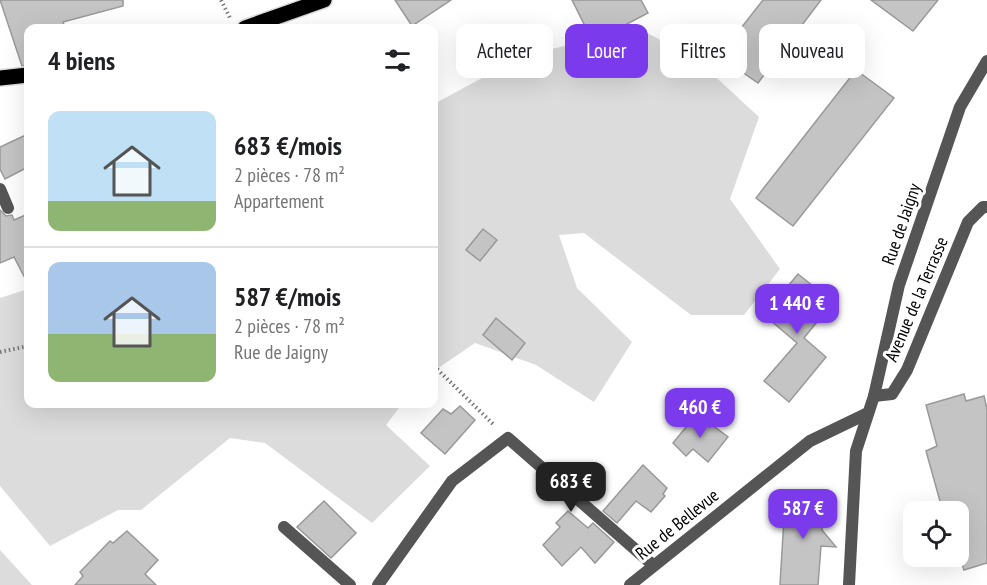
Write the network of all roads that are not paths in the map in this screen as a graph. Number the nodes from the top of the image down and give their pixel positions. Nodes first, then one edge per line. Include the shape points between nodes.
1 (324, 0) edge
2 (261, 24) edge
3 (987, 61) edge
4 (24, 75) edge
5 (0, 78) edge
6 (0, 189) edge
7 (987, 207) edge
8 (8, 208) dead end
9 (874, 396) junction
10 (866, 414) junction
11 (284, 526) dead end
12 (653, 565) junction
13 (350, 585) edge
14 (378, 585) edge
15 (630, 585) edge
16 (849, 585) edge

1 - 2 main road
3 - 9 street, Rue de Jaigny via 960,107 899,285
4 - 5 main road
6 - 8 street
7 - 9 street, Avenue de la Terrasse via 968,222 907,370 892,394
9 - 10 street, Rue de Jaigny
10 - 12 street, Rue de Bellevue via 810,441
10 - 16 street, Rue de Jaigny via 856,451
11 - 13 street
12 - 14 street via 508,438 452,481
12 - 15 street, Rue de Bellevue

